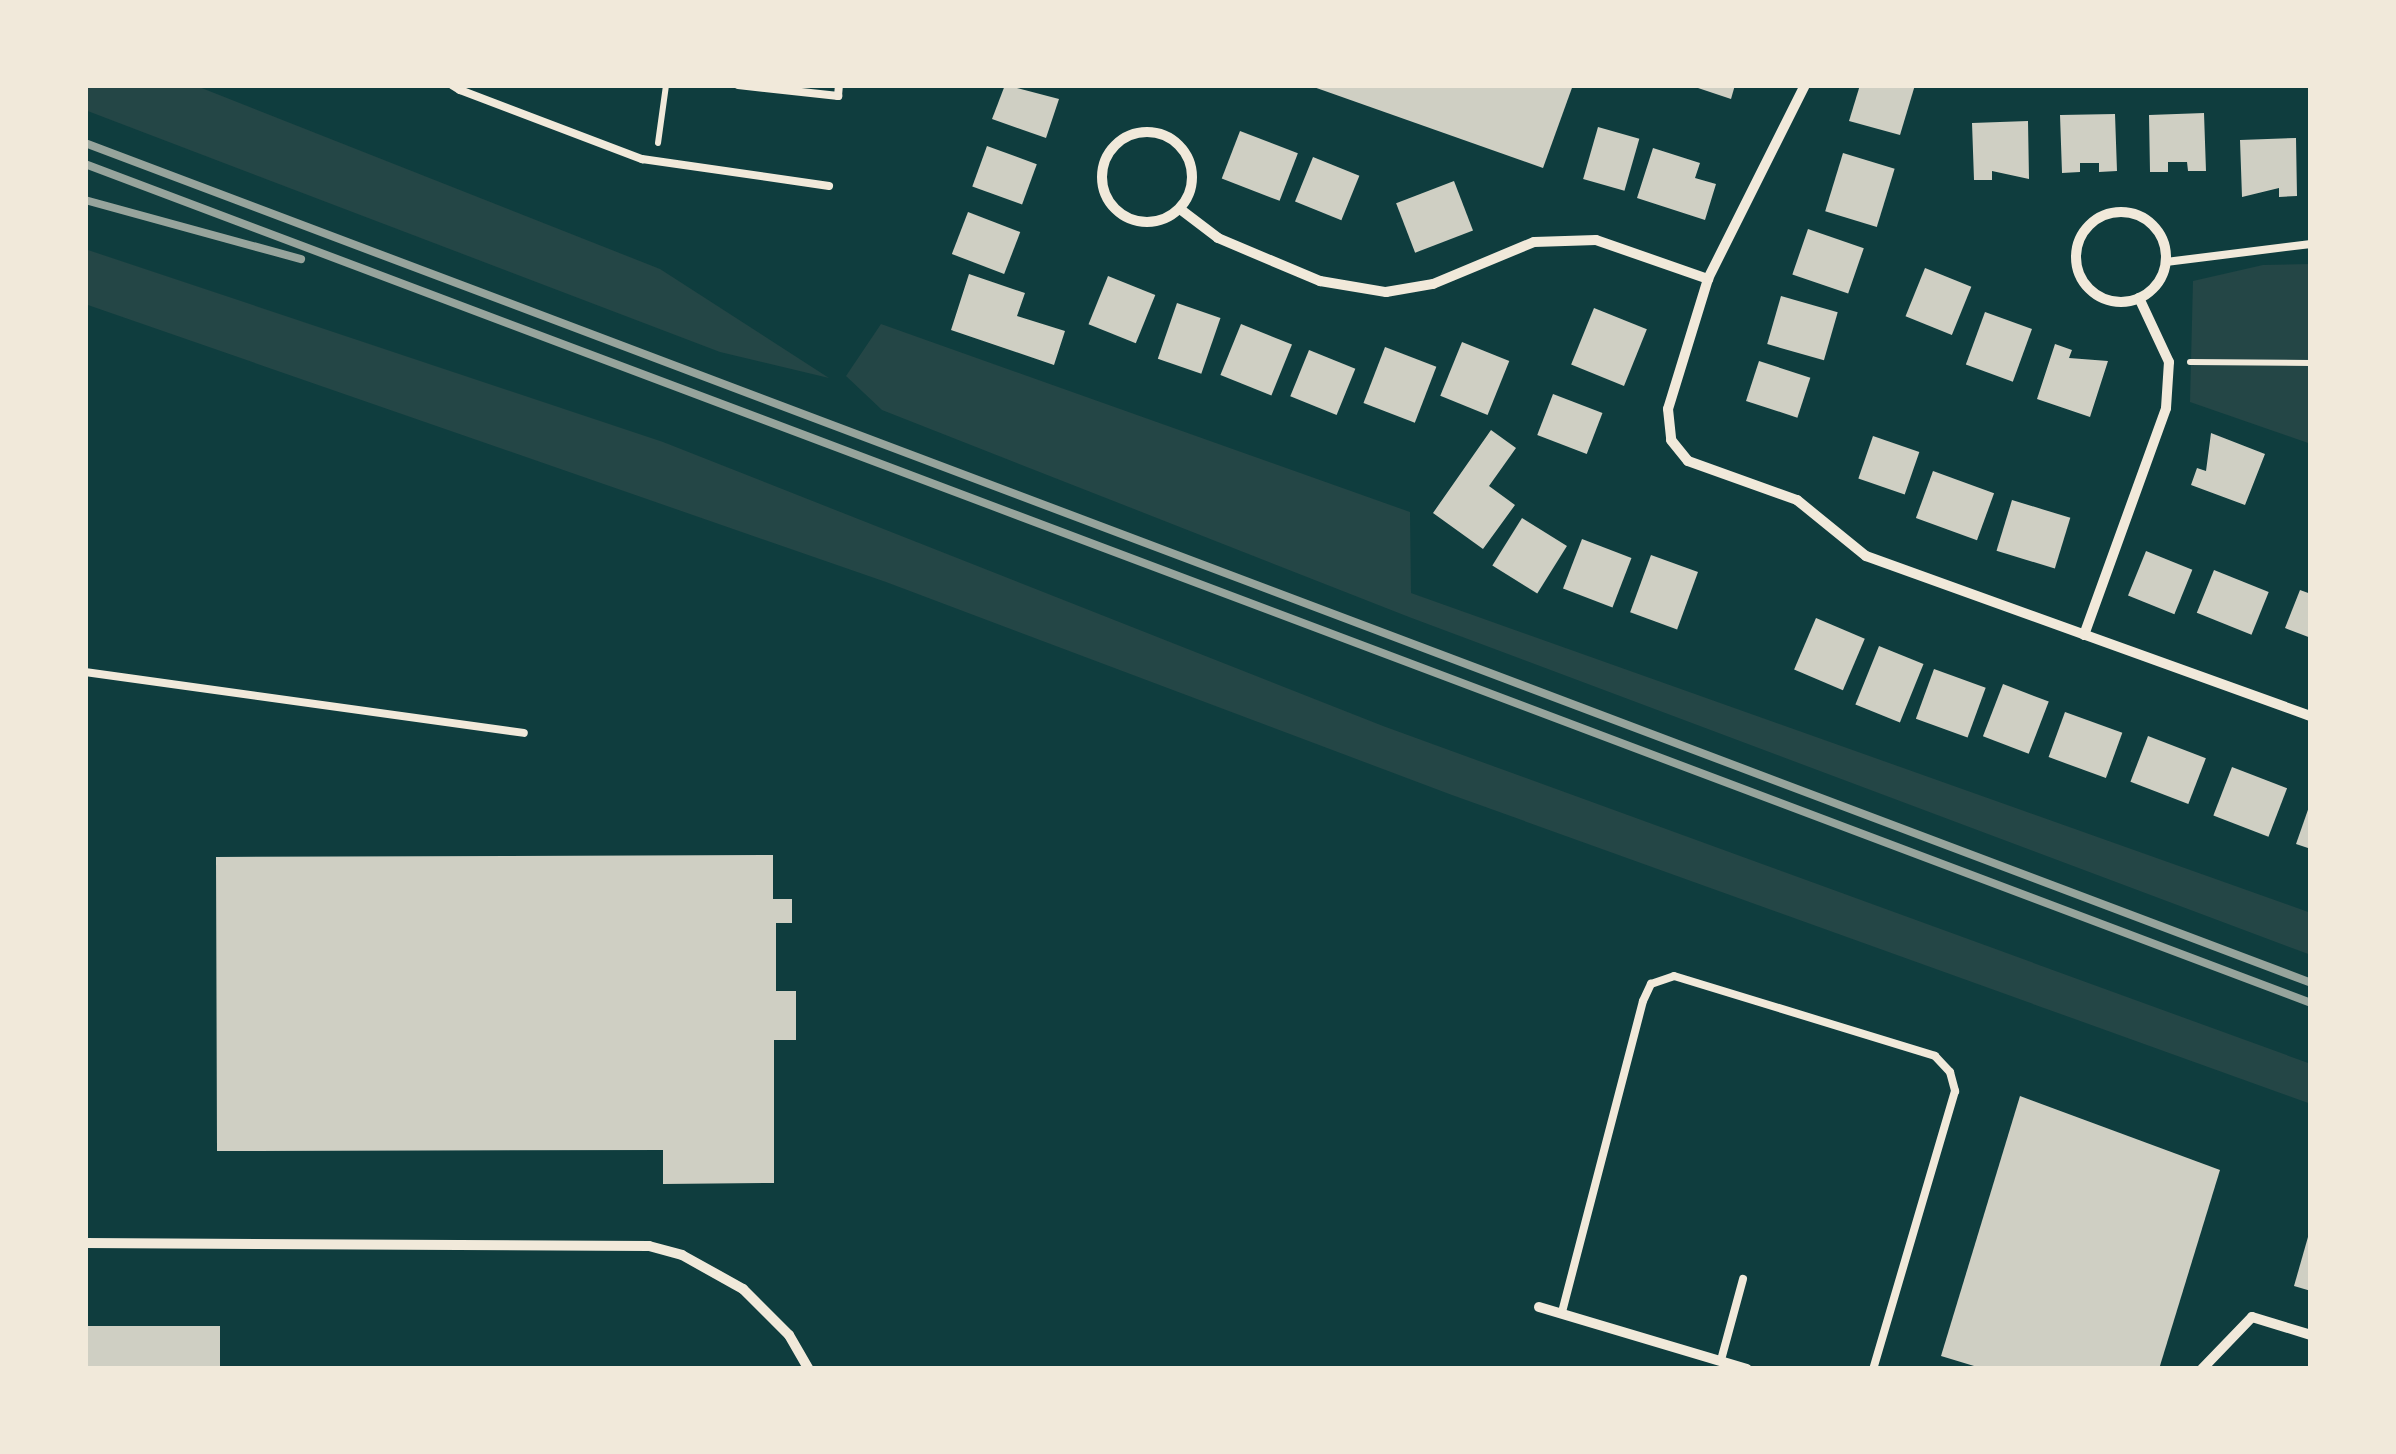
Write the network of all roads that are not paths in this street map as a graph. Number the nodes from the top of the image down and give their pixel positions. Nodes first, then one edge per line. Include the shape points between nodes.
1 (738, 85) edge
2 (839, 85) edge
3 (1804, 85) edge
4 (458, 87) edge
5 (828, 186) dead end
6 (1180, 209) junction
7 (2311, 244) edge
8 (2166, 262) junction
9 (1708, 279) junction
10 (2139, 298) junction
11 (2084, 634) junction
12 (85, 672) edge
13 (2311, 716) edge
14 (524, 733) dead end
15 (85, 1242) edge
16 (1743, 1280) dead end
17 (1539, 1308) dead end
18 (1562, 1312) junction
19 (2311, 1335) edge
20 (1720, 1360) junction
21 (809, 1369) edge
22 (1746, 1369) edge
23 (1873, 1369) edge
24 (2202, 1369) edge

1 - 2 lane via 838,96
3 - 9 street
4 - 5 lane via 535,123 655,161
6 - 6 street via 1193,182 1192,166 1176,141 1147,131 1118,140 1101,180 1113,207 1153,222
6 - 9 street via 1218,238 1320,281 1386,292 1433,284 1534,242 1596,240
7 - 8 lane
8 - 10 street via 2152,290
8 - 10 street via 2159,234 2137,215 2108,214 2085,231 2076,258 2086,285 2110,301
9 - 11 street via 1668,409 1671,440 1688,462 1797,500 1866,556
10 - 11 street via 2169,362 2166,408
11 - 13 street
12 - 14 lane
15 - 21 street via 649,1246 698,1262 743,1289 789,1336
16 - 20 lane
17 - 18 street
18 - 20 street
18 - 23 lane via 1642,1001 1651,984 1674,976 1935,1056 1950,1072 1955,1091
19 - 24 street via 2252,1317
20 - 22 street

